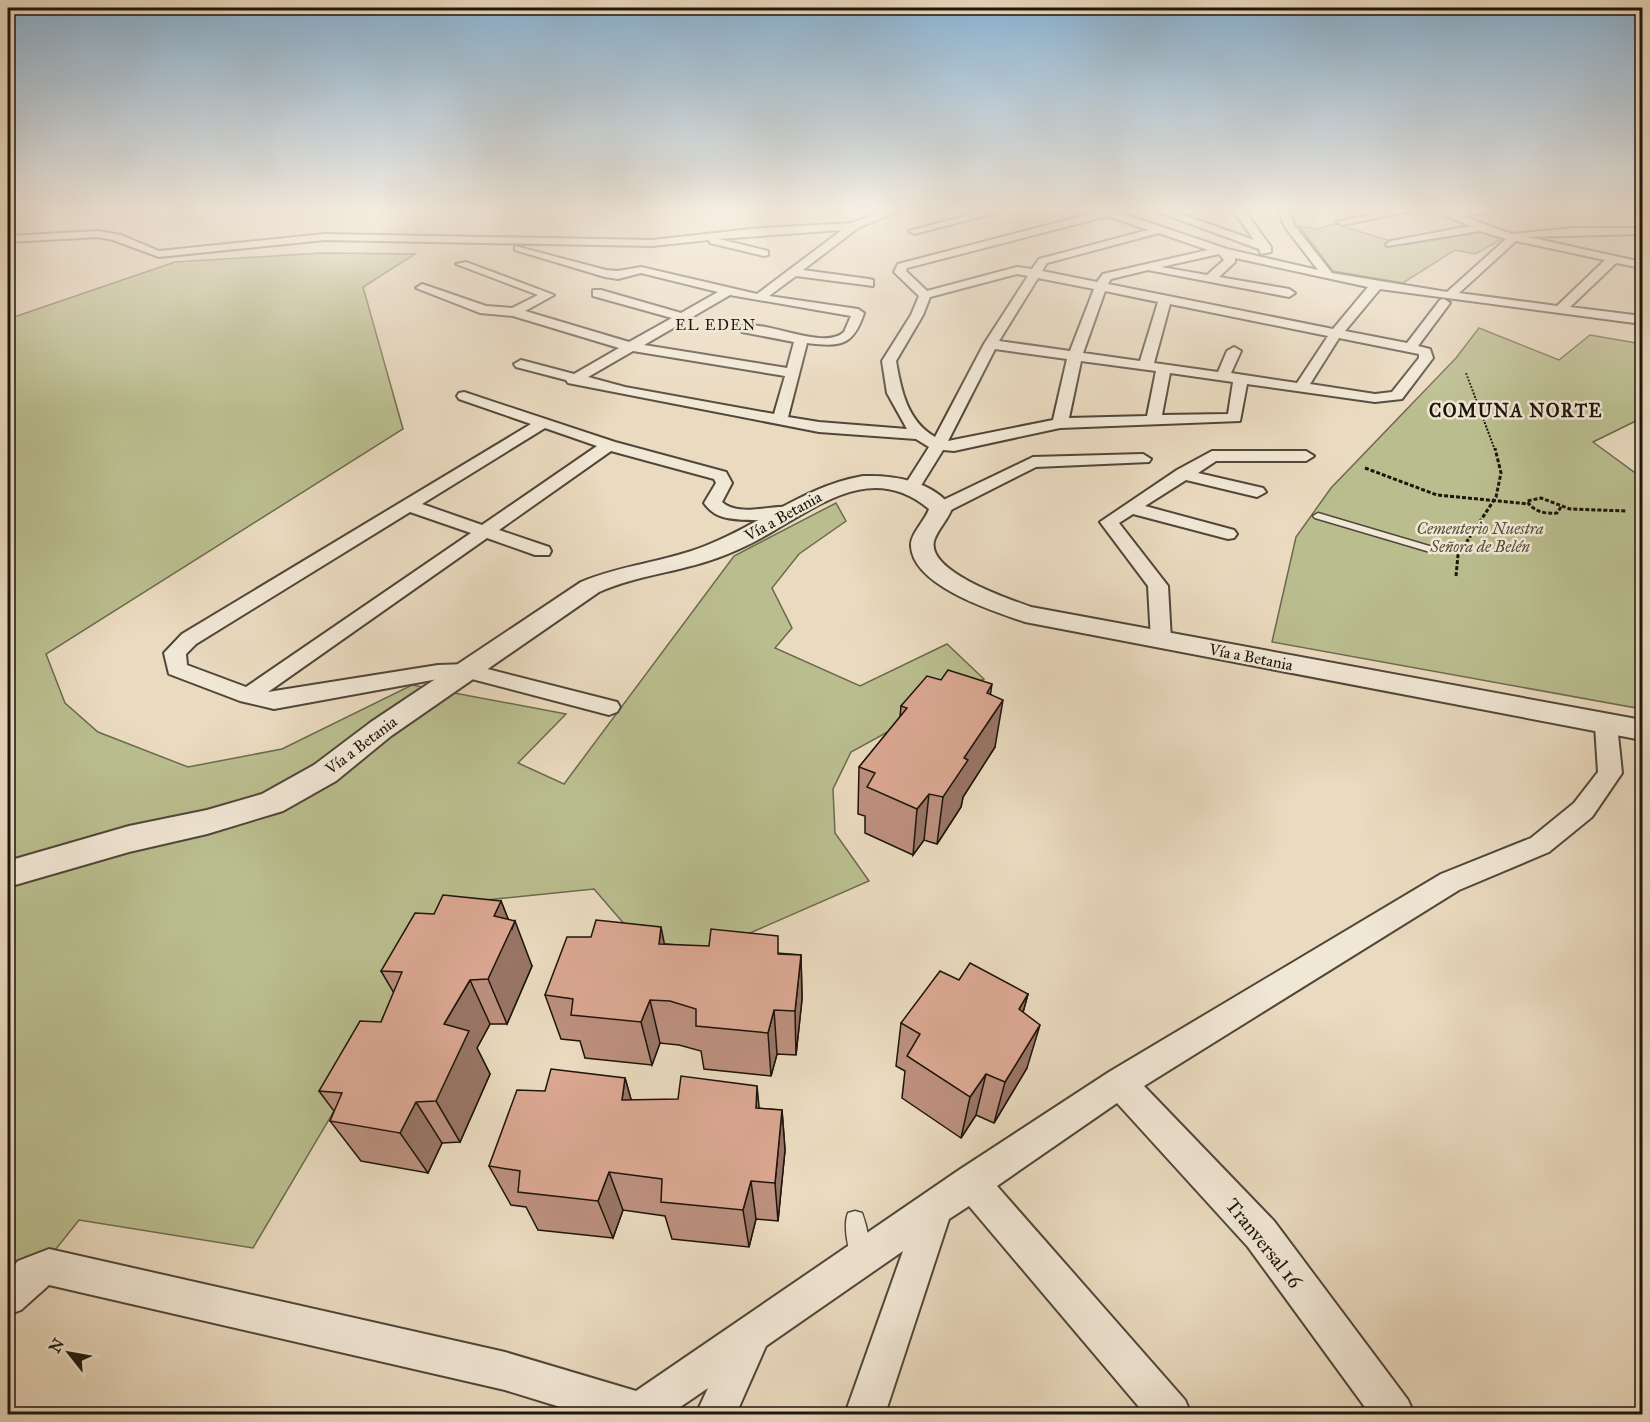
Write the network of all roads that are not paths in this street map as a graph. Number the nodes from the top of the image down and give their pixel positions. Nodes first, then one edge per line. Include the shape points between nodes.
1 (496, 276) edge
2 (667, 276) edge
3 (788, 276) edge
4 (823, 276) edge
5 (905, 276) edge
6 (988, 276) edge
7 (1031, 276) edge
8 (1051, 276) edge
9 (1107, 276) edge
10 (1195, 276) edge
11 (1213, 276) edge
12 (1307, 276) edge
13 (1340, 276) edge
14 (1472, 276) edge
15 (1595, 276) edge
16 (1210, 279) junction
17 (868, 283) dead end
18 (1377, 283) junction
19 (1101, 286) junction
20 (422, 288) dead end
21 (728, 291) junction
22 (597, 293) dead end
23 (925, 295) junction
24 (759, 298) junction
25 (1165, 299) junction
26 (1447, 299) junction
27 (1276, 306) junction
28 (1560, 310) junction
29 (514, 312) junction
30 (682, 317) junction
31 (1642, 320) edge
32 (747, 329) dead end
33 (1336, 333) junction
34 (802, 338) junction
35 (991, 344) junction
36 (631, 347) junction
37 (1410, 348) junction
38 (1234, 351) dead end
39 (1075, 356) junction
40 (521, 364) dead end
41 (1146, 365) junction
42 (1164, 368) junction
43 (791, 373) junction
44 (1223, 376) junction
45 (1241, 378) junction
46 (573, 380) junction
47 (1301, 387) junction
48 (465, 396) dead end
49 (780, 420) junction
50 (1154, 420) junction
51 (542, 423) junction
52 (1060, 423) junction
53 (920, 435) junction
54 (609, 445) junction
55 (938, 445) junction
56 (1306, 456) dead end
57 (1143, 459) dead end
58 (1183, 474) junction
59 (911, 488) junction
60 (1257, 492) dead end
61 (407, 505) junction
62 (941, 508) junction
63 (1131, 508) junction
64 (790, 512) junction
65 (1318, 516) dead end
66 (484, 531) junction
67 (1228, 534) dead end
68 (1433, 550) dead end
69 (542, 551) dead end
70 (1161, 640) junction
71 (468, 671) junction
72 (248, 696) junction
73 (609, 707) dead end
74 (1606, 725) junction
75 (1642, 730) edge
76 (8, 874) edge
77 (1119, 1083) junction
78 (971, 1182) junction
79 (936, 1206) junction
80 (855, 1220) dead end
81 (860, 1259) junction
82 (8, 1298) edge
83 (753, 1332) junction
84 (638, 1413) edge
85 (716, 1414) edge
86 (865, 1414) edge
87 (1171, 1414) edge
88 (1394, 1414) edge

1 - 29 street via 548,295
2 - 21 street
3 - 24 street
4 - 17 street
5 - 23 street
6 - 23 street
7 - 35 street
8 - 19 street
9 - 19 street
10 - 16 street
11 - 16 street
12 - 27 street
13 - 18 street
14 - 26 street
15 - 28 street
16 - 27 street
18 - 26 street
18 - 33 street
19 - 25 street
19 - 39 street
20 - 29 street via 484,310
21 - 24 street
21 - 30 street
22 - 30 street
23 - 53 street via 890,361 894,393 907,420
24 - 34 street via 858,313 846,338
25 - 27 street
25 - 41 street
26 - 28 street
26 - 37 street
27 - 33 street
28 - 31 street
29 - 36 street
30 - 36 street
32 - 34 street
33 - 37 street
33 - 47 street
34 - 43 street
35 - 39 street
35 - 55 street
36 - 43 street
36 - 46 street
37 - 47 street via 1425,352 1426,358 1397,396 1375,398
38 - 44 street
39 - 41 street
39 - 52 street
40 - 46 street
41 - 42 street
42 - 44 street
42 - 50 street
43 - 49 street
44 - 45 street
45 - 47 street
45 - 50 street via 1235,418
46 - 49 street
48 - 51 street
49 - 53 street
50 - 52 street
51 - 54 street
51 - 61 street
52 - 55 street via 954,446
53 - 55 street
54 - 64 street via 720,476 724,483 712,503 727,515
54 - 66 street
55 - 59 street
56 - 58 street via 1212,456
57 - 62 street via 1033,462
58 - 60 street
58 - 63 street
59 - 62 street, Vía a Betania via 930,497
59 - 64 street, Vía a Betania via 882,482 837,488 812,497
61 - 66 street
61 - 72 street via 189,639 175,653 177,669
62 - 70 street, Vía a Betania via 921,547 925,561 936,571 973,592 1025,613
63 - 67 street
63 - 70 street via 1109,522 1158,586
64 - 71 street, Vía a Betania via 707,554 608,578 569,600
65 - 68 lane
66 - 69 street
66 - 72 street
70 - 74 street, Vía a Betania
71 - 72 street via 438,672 274,701
71 - 73 street
71 - 76 street, Vía a Betania via 381,729 325,773 272,803
74 - 75 street, Vía a Betania
74 - 77 street via 1610,773 1583,810 1540,845 1450,882
77 - 78 street
77 - 88 street, Tranversal 16 via 1261,1234
78 - 79 street
78 - 87 street
79 - 81 street
79 - 86 street
80 - 81 lane
81 - 83 street
82 - 84 street via 30,1274 48,1267 506,1371
83 - 84 street
83 - 85 street

